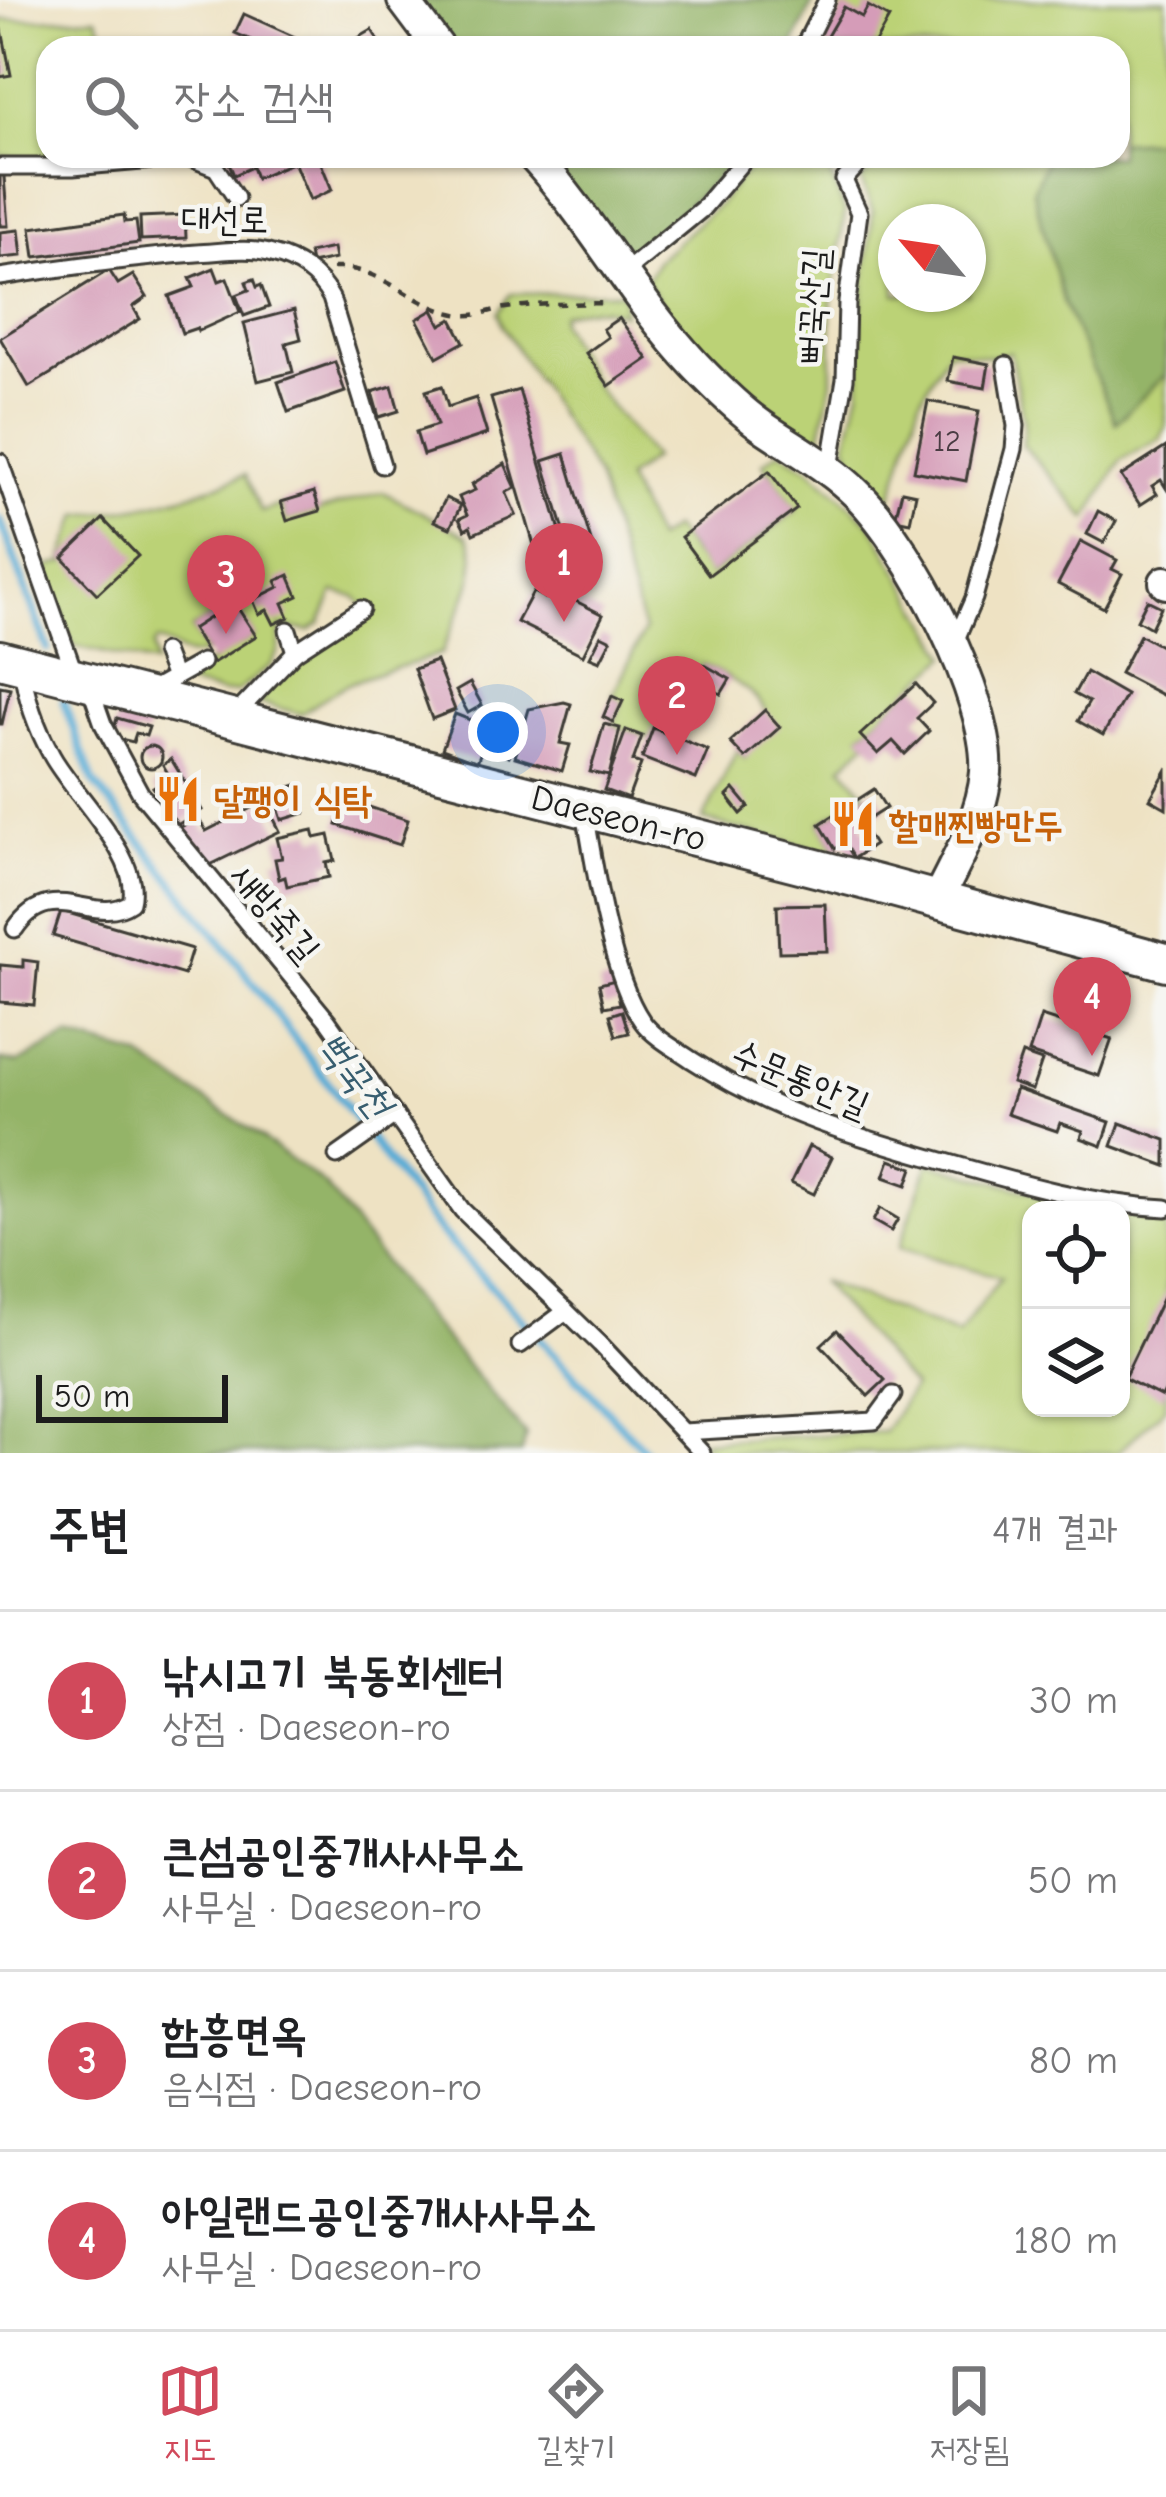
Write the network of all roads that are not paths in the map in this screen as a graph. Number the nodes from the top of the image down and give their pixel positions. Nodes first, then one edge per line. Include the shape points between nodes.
1 (403, 0) edge
2 (827, 0) edge
3 (431, 36) edge
4 (809, 36) edge
5 (0, 167) edge
6 (36, 167) edge
7 (216, 168) edge
8 (544, 168) edge
9 (737, 168) edge
10 (855, 168) edge
11 (236, 198) dead end
12 (625, 272) junction
13 (0, 278) edge
14 (1006, 365) dead end
15 (0, 462) edge
16 (382, 465) dead end
17 (830, 472) junction
18 (361, 609) dead end
19 (288, 630) dead end
20 (952, 646) junction
21 (164, 652) dead end
22 (295, 652) junction
23 (11, 662) edge
24 (202, 662) dead end
25 (82, 679) junction
26 (159, 686) junction
27 (233, 717) junction
28 (585, 808) junction
29 (937, 899) junction
30 (15, 929) dead end
31 (1166, 962) edge
32 (390, 1119) junction
33 (338, 1156) dead end
34 (1166, 1208) edge
35 (566, 1311) junction
36 (520, 1345) dead end
37 (893, 1395) dead end
38 (683, 1432) junction
39 (702, 1453) edge

1 - 3 street
2 - 4 lane
5 - 6 lane, 대선로
7 - 11 lane, 대선로
8 - 12 street
9 - 12 lane
10 - 17 lane, 뻐꾹산길 via 844,180 859,213
12 - 17 street via 727,397
13 - 16 lane, 대선로 via 230,251 272,254 310,272 331,298
14 - 20 lane via 1014,449 974,598
15 - 25 lane
17 - 20 street via 878,519
18 - 22 lane
19 - 22 lane
20 - 29 street via 976,710 986,771
21 - 26 lane
22 - 27 lane
23 - 25 street, Daeseon-ro
23 - 30 lane via 41,737 134,885 126,906 41,905
24 - 26 lane
25 - 26 street, Daeseon-ro
25 - 32 lane, 새방죽길 via 141,794 328,1021
26 - 27 street, Daeseon-ro
27 - 28 street, Daeseon-ro
28 - 29 street, Daeseon-ro
28 - 34 lane, 수문통안길 via 625,981 642,1022 669,1045 731,1085 821,1126 1028,1186
29 - 31 street, Daeseon-ro
32 - 33 lane
32 - 35 lane, 새방죽길 via 462,1210
35 - 36 lane
35 - 38 lane, 새방죽길
37 - 38 lane via 874,1421
38 - 39 lane, 새방죽길

